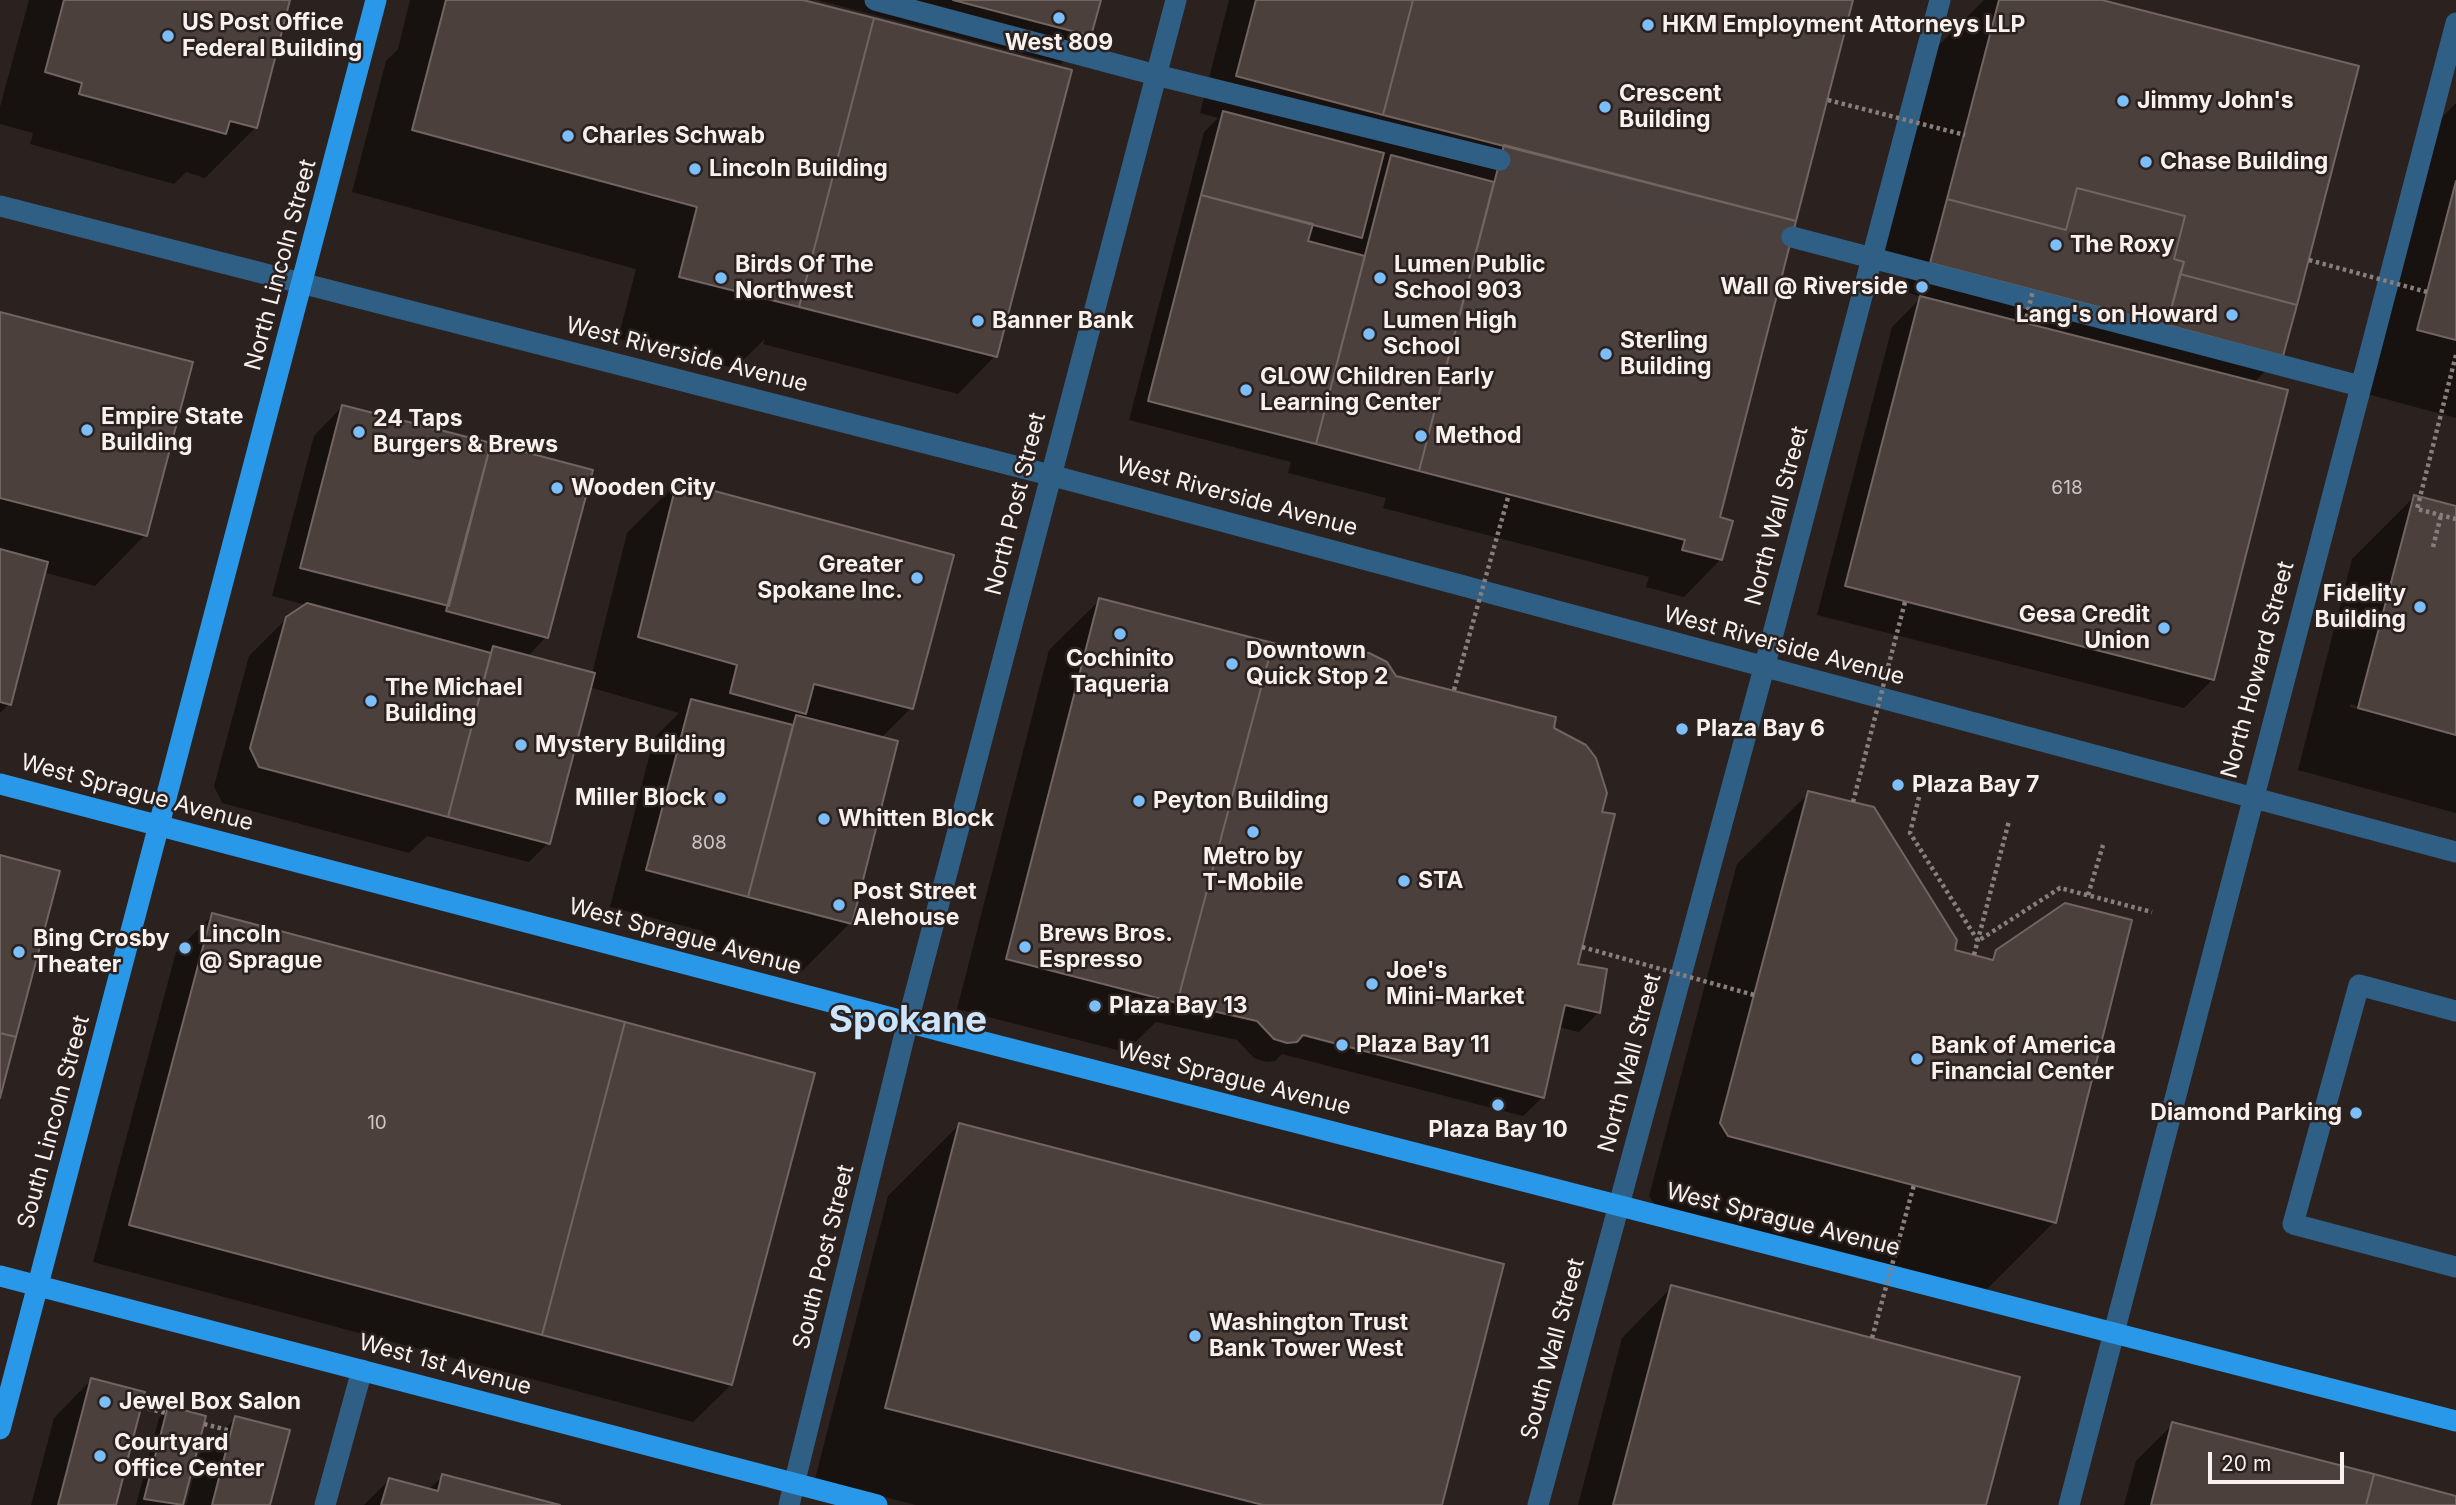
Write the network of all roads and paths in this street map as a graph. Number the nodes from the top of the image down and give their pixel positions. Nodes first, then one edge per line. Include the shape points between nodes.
1 (376, 0) edge
2 (875, 0) edge
3 (1176, 0) edge
4 (1940, 0) edge
5 (2456, 23) edge
6 (1156, 75) junction
7 (1828, 100) dead end
8 (1965, 135) dead end
9 (1500, 160) tunnel mouth
10 (0, 206) edge
11 (1792, 237) tunnel mouth
12 (1872, 260) junction
13 (2309, 260) dead end
14 (303, 284) junction
15 (2034, 290) dead end
16 (2427, 292) dead end
17 (2025, 324) dead end
18 (2456, 355) edge
19 (2360, 386) junction
20 (1051, 475) junction
21 (1509, 494) dead end
22 (2441, 515) junction
23 (2456, 519) edge
24 (2433, 547) dead end
25 (1905, 601) dead end
26 (1765, 668) junction
27 (1454, 690) dead end
28 (0, 784) edge
29 (2252, 796) junction
30 (1919, 797) dead end
31 (1853, 802) dead end
32 (2009, 821) dead end
33 (160, 828) junction
34 (2103, 845) dead end
35 (2456, 852) edge
36 (2088, 895) junction
37 (2152, 912) dead end
38 (1978, 941) junction
39 (1582, 947) dead end
40 (1975, 955) dead end
41 (1754, 995) dead end
42 (2456, 1011) edge
43 (908, 1021) junction
44 (1914, 1185) dead end
45 (1618, 1206) junction
46 (2456, 1266) edge
47 (0, 1276) edge
48 (36, 1285) junction
49 (2112, 1331) junction
50 (1872, 1338) dead end
51 (362, 1370) junction
52 (141, 1407) dead end
53 (166, 1413) dead end
54 (2456, 1421) edge
55 (204, 1424) dead end
56 (0, 1429) edge
57 (231, 1431) dead end
58 (795, 1484) junction
59 (325, 1505) edge
60 (789, 1505) edge
61 (877, 1505) edge
62 (1538, 1505) edge
63 (2068, 1505) edge

1 - 14 main road, North Lincoln Street
2 - 6 street
3 - 6 street, North Post Street
4 - 12 street, North Wall Street
5 - 19 street, North Howard Street
6 - 9 street
6 - 20 street, North Post Street
7 - 8 path, bridge
10 - 14 street, West Riverside Avenue
11 - 12 street
12 - 19 street
12 - 26 street, North Wall Street
13 - 16 path, bridge
14 - 20 street, West Riverside Avenue
14 - 33 main road, North Lincoln Street
15 - 17 path, bridge
18 - 22 path via 2417,509
19 - 29 street, North Howard Street
20 - 26 street, West Riverside Avenue
20 - 43 street, North Post Street
21 - 27 path, bridge
22 - 23 path
22 - 24 path
25 - 31 path, bridge
26 - 29 street, West Riverside Avenue
26 - 45 street, North Wall Street
28 - 33 main road, West Sprague Avenue
29 - 35 street, West Riverside Avenue
29 - 49 street, North Howard Street
30 - 38 path via 1910,833
32 - 38 path
33 - 43 main road, West Sprague Avenue
33 - 48 main road, South Lincoln Street
34 - 36 path
36 - 37 path
36 - 38 path via 2060,888
38 - 40 path
39 - 41 path, bridge
42 - 46 street via 2359,985 2293,1224
43 - 45 main road, West Sprague Avenue
43 - 58 street, South Post Street
44 - 50 path, bridge
45 - 49 main road, West Sprague Avenue
45 - 62 street, South Wall Street
47 - 48 main road, West 1st Avenue
48 - 51 main road, West 1st Avenue
48 - 56 main road, South Lincoln Street
49 - 54 main road, West Sprague Avenue
49 - 63 street, North Howard Street
51 - 58 main road, West 1st Avenue
51 - 59 street
52 - 53 path
55 - 57 path
58 - 60 street, South Post Street
58 - 61 main road, West 1st Avenue

